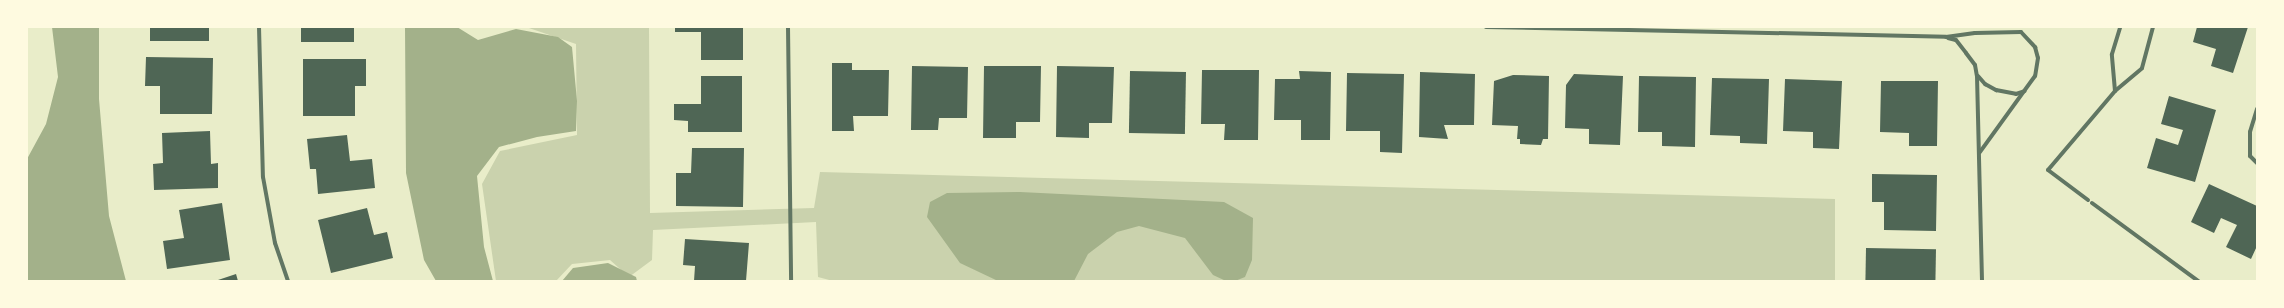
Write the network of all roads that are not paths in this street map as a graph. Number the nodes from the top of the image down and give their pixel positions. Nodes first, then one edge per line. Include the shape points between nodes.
1 (259, 27) edge
2 (788, 27) edge
3 (1486, 27) edge
4 (2120, 27) edge
5 (2153, 27) edge
6 (1946, 37) junction
7 (1977, 76) junction
8 (2026, 91) junction
9 (2115, 91) junction
10 (2257, 109) edge
11 (1980, 152) junction
12 (2257, 163) edge
13 (288, 281) edge
14 (791, 281) edge
15 (1982, 281) edge
16 (2198, 281) edge

1 - 13 street via 263,177 275,243
2 - 14 street
3 - 6 street
4 - 9 street via 2112,54
5 - 9 street via 2142,68
6 - 7 street via 1956,40 1975,65
6 - 8 street via 1975,33 2021,32 2030,40 2038,58 2035,76
7 - 8 street via 1996,90 2016,94
7 - 11 street
8 - 11 street
9 - 16 street via 2048,170
10 - 12 street via 2250,132 2250,156
11 - 15 street

